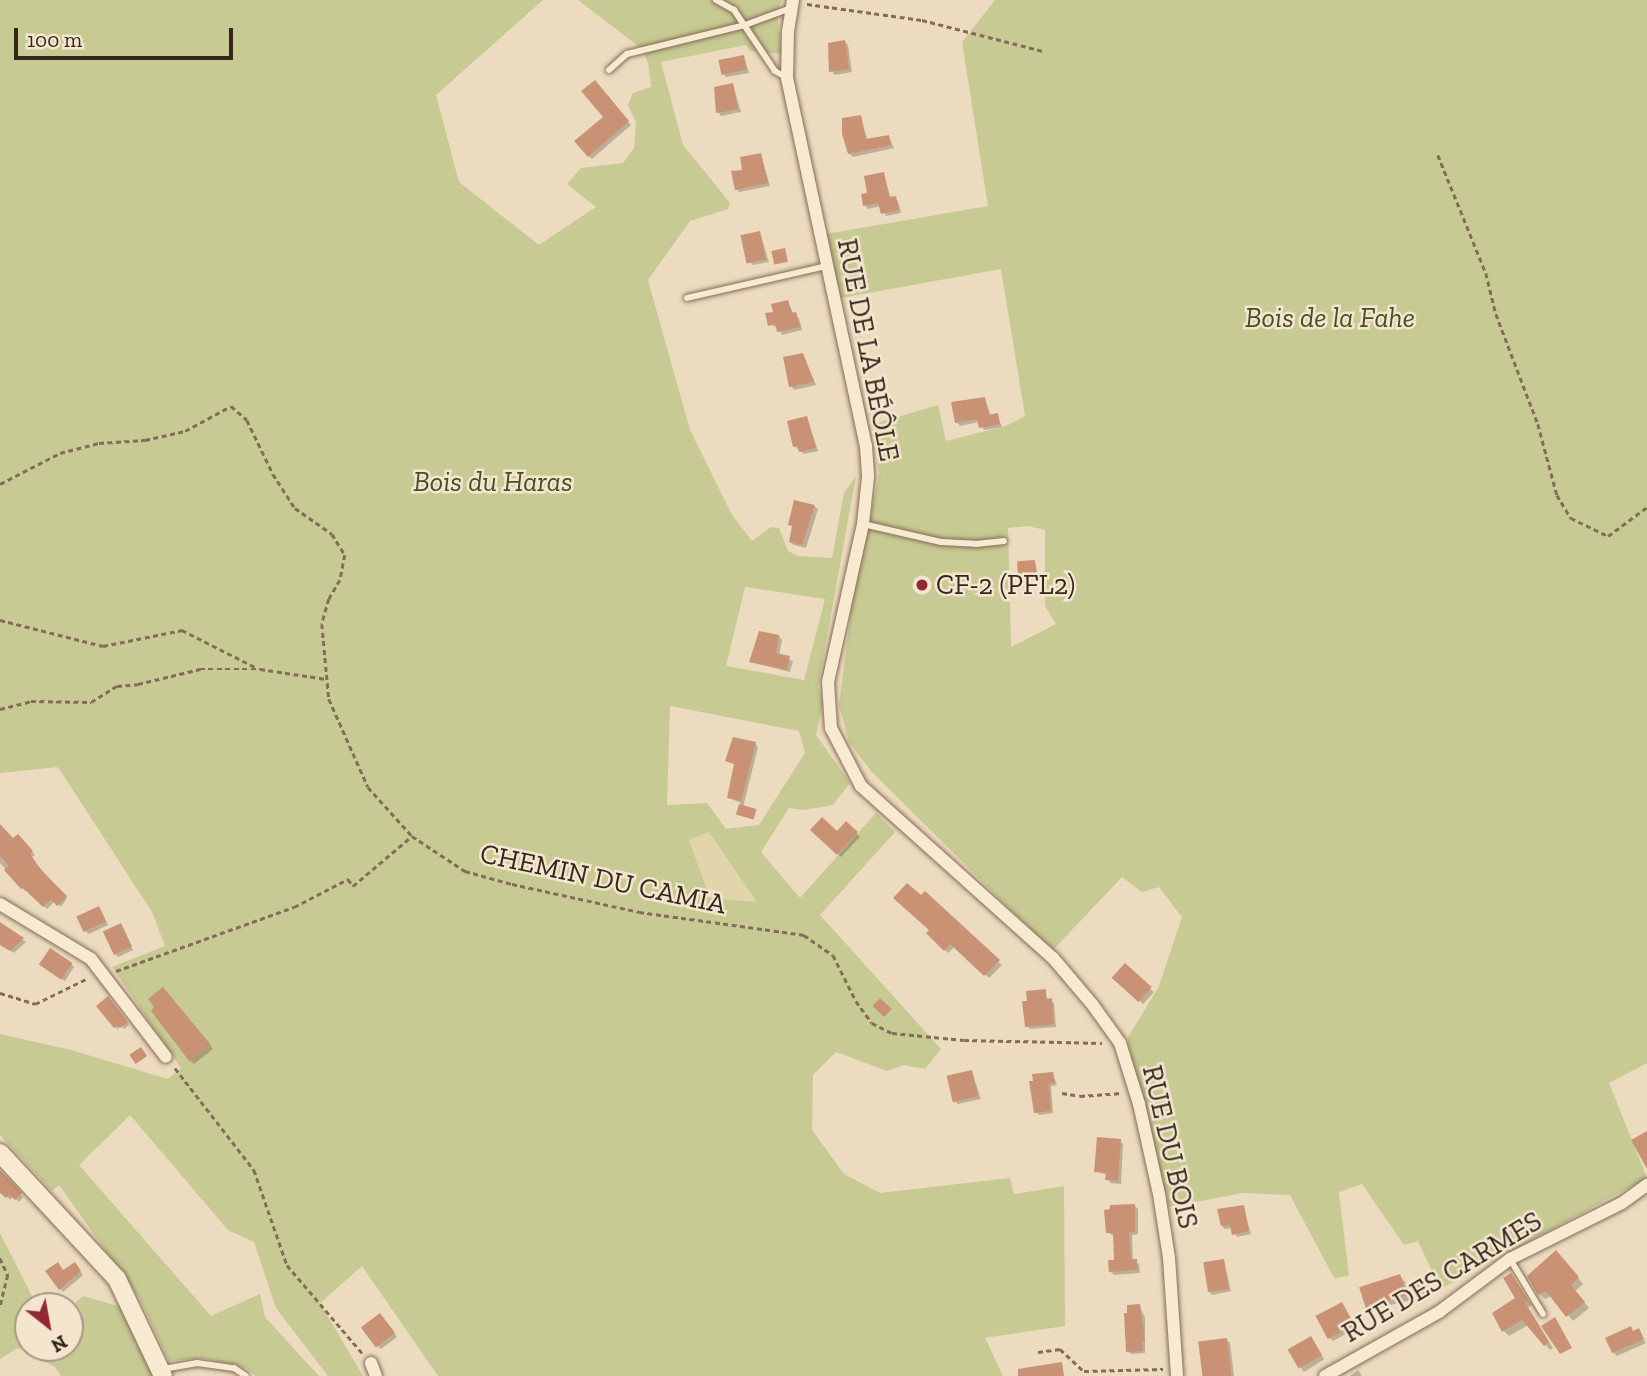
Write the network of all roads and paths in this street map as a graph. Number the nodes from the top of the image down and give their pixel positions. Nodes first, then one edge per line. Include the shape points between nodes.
1 (716, 0) edge
2 (792, 4) edge
3 (745, 25) junction
4 (1043, 51) dead end
5 (609, 70) dead end
6 (787, 78) junction
7 (1438, 155) dead end
8 (829, 266) junction
9 (687, 298) dead end
10 (0, 484) edge
11 (1647, 507) edge
12 (863, 524) junction
13 (1004, 541) dead end
14 (0, 620) edge
15 (260, 669) junction
16 (326, 679) junction
17 (0, 709) edge
18 (861, 786) joint
19 (412, 836) junction
20 (0, 904) edge
21 (105, 973) junction
22 (0, 993) edge
23 (1120, 1044) junction
24 (166, 1057) joint
25 (1136, 1092) junction
26 (1062, 1093) dead end
27 (0, 1153) edge
28 (1647, 1185) edge
29 (0, 1258) edge
30 (1510, 1259) junction
31 (0, 1307) edge
32 (1544, 1314) dead end
33 (1038, 1352) dead end
34 (371, 1363) joint
35 (162, 1373) edge
36 (1177, 1373) edge
37 (246, 1376) edge
38 (376, 1376) edge
39 (1325, 1376) edge

1 - 3 lane via 734,10
2 - 3 lane
2 - 4 path via 922,20
2 - 6 street, RUE DE LA BÉÔLE
3 - 5 lane via 627,54
3 - 6 lane via 775,71
6 - 8 street, RUE DE LA BÉÔLE
7 - 11 path via 1486,273 1558,495 1571,518 1608,536
8 - 9 lane
8 - 12 street, RUE DE LA BÉÔLE via 866,446
10 - 16 path, CHEMIN DU CAMIA via 60,453 185,431 231,406 247,420 295,508 332,534 345,555 322,624
12 - 13 lane via 941,542
12 - 18 street, RUE DE LA BÉÔLE via 828,681 831,727
14 - 15 path via 103,646 182,630
15 - 16 path
15 - 17 path via 200,669 117,686 90,702 31,701
16 - 19 path, CHEMIN DU CAMIA via 328,699 368,787
18 - 23 street, RUE DU BOIS via 1053,958
19 - 21 path via 353,887 348,879 226,934
19 - 23 path, CHEMIN DU CAMIA via 465,871 512,884 639,912 804,935 833,955 872,1023 892,1033 964,1040
20 - 21 street via 91,959
21 - 22 path via 35,1004
21 - 24 street
23 - 25 street, RUE DU BOIS
24 - 34 path via 254,1170 288,1265
25 - 26 path
25 - 36 street, RUE DU BOIS via 1169,1258
27 - 35 street via 117,1279
28 - 30 street, RUE DES CARMES
29 - 31 path via 8,1275
30 - 32 lane
30 - 39 street, RUE DES CARMES via 1439,1312
33 - 36 path via 1060,1349 1084,1371
34 - 38 street
35 - 37 lane via 197,1363 233,1368

